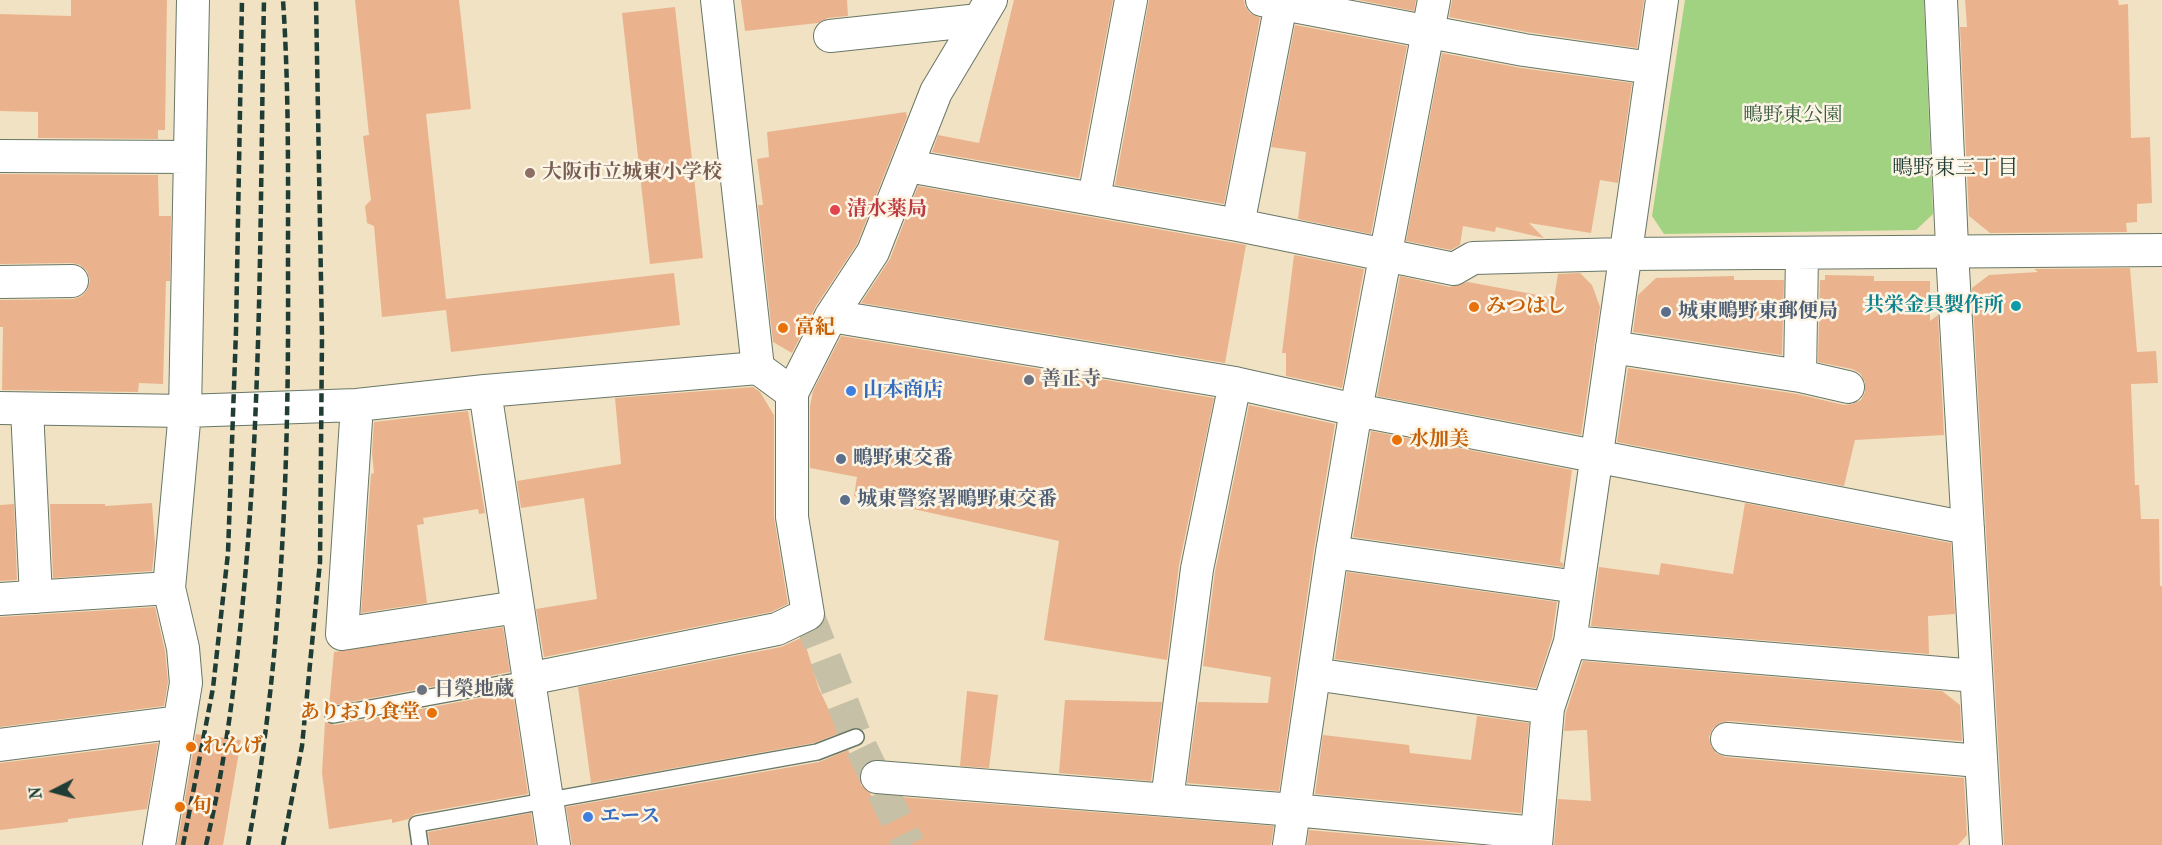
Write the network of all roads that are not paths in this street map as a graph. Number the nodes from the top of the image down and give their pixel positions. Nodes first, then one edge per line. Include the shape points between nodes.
1 (192, 0) edge
2 (717, 0) edge
3 (1131, 0) edge
4 (1434, 0) edge
5 (1662, 0) edge
6 (1941, 0) edge
7 (1272, 2) edge
8 (985, 10) edge
9 (1427, 31) junction
10 (830, 36) dead end
11 (1652, 68) junction
12 (0, 156) edge
13 (190, 157) junction
14 (908, 166) junction
15 (1094, 198) junction
16 (1238, 225) junction
17 (2162, 250) edge
18 (1952, 251) junction
19 (1624, 254) junction
20 (1802, 254) junction
21 (1386, 256) junction
22 (72, 281) dead end
23 (0, 282) edge
24 (831, 316) junction
25 (1612, 347) junction
26 (759, 368) junction
27 (1800, 376) junction
28 (1235, 383) junction
29 (1848, 387) dead end
30 (485, 391) junction
31 (792, 393) junction
32 (357, 405) junction
33 (13, 409) edge
34 (1356, 410) junction
35 (185, 411) junction
36 (1596, 455) junction
37 (1968, 528) junction
38 (1332, 552) junction
39 (1577, 587) junction
40 (169, 588) junction
41 (36, 597) junction
42 (0, 599) edge
43 (517, 607) junction
44 (1570, 642) junction
45 (1314, 674) junction
46 (1976, 676) junction
47 (528, 679) junction
48 (1548, 708) junction
49 (333, 715) dead end
50 (179, 722) junction
51 (856, 737) dead end
52 (1727, 738) dead end
53 (0, 745) edge
54 (1979, 761) junction
55 (877, 777) dead end
56 (546, 800) junction
57 (1167, 800) junction
58 (1294, 810) junction
59 (1536, 839) edge
60 (159, 845) edge
61 (420, 845) edge
62 (554, 845) edge
63 (1289, 845) edge
64 (1986, 845) edge

1 - 13 street
2 - 26 street
3 - 15 street
4 - 9 street
5 - 11 street
6 - 18 street
7 - 9 street
7 - 16 street
8 - 10 street
8 - 14 street via 936,92
9 - 11 street via 1524,50
9 - 21 street
11 - 19 street
12 - 13 street
13 - 35 street
14 - 15 street
14 - 24 street via 873,252
15 - 16 street
16 - 21 street
17 - 18 street
18 - 20 street
18 - 37 street
19 - 20 street
19 - 21 street via 1473,258 1454,269
19 - 25 street
20 - 27 street
21 - 34 street
22 - 23 street
24 - 28 street
24 - 31 street
25 - 27 street
25 - 36 street
26 - 30 street
26 - 31 street
27 - 29 street
28 - 34 street
28 - 57 street via 1197,569
30 - 32 street
30 - 43 street
31 - 47 street via 792,517 808,615 777,629
32 - 35 street
32 - 43 street via 342,634
33 - 35 street
33 - 41 street
34 - 36 street
34 - 38 street
35 - 40 street
36 - 37 street
36 - 39 street
37 - 46 street
38 - 39 street
38 - 45 street
39 - 44 street
40 - 41 street
40 - 50 street via 183,648 186,683
41 - 42 street
43 - 47 street
44 - 46 street
44 - 48 street
45 - 48 street
45 - 58 street
46 - 54 street
47 - 49 lane
47 - 56 street
48 - 59 street
50 - 53 street
50 - 60 street
51 - 56 lane via 817,752
52 - 54 street
54 - 64 street
55 - 57 street
56 - 61 lane via 417,824
56 - 62 street
57 - 58 street
58 - 59 street
58 - 63 street

